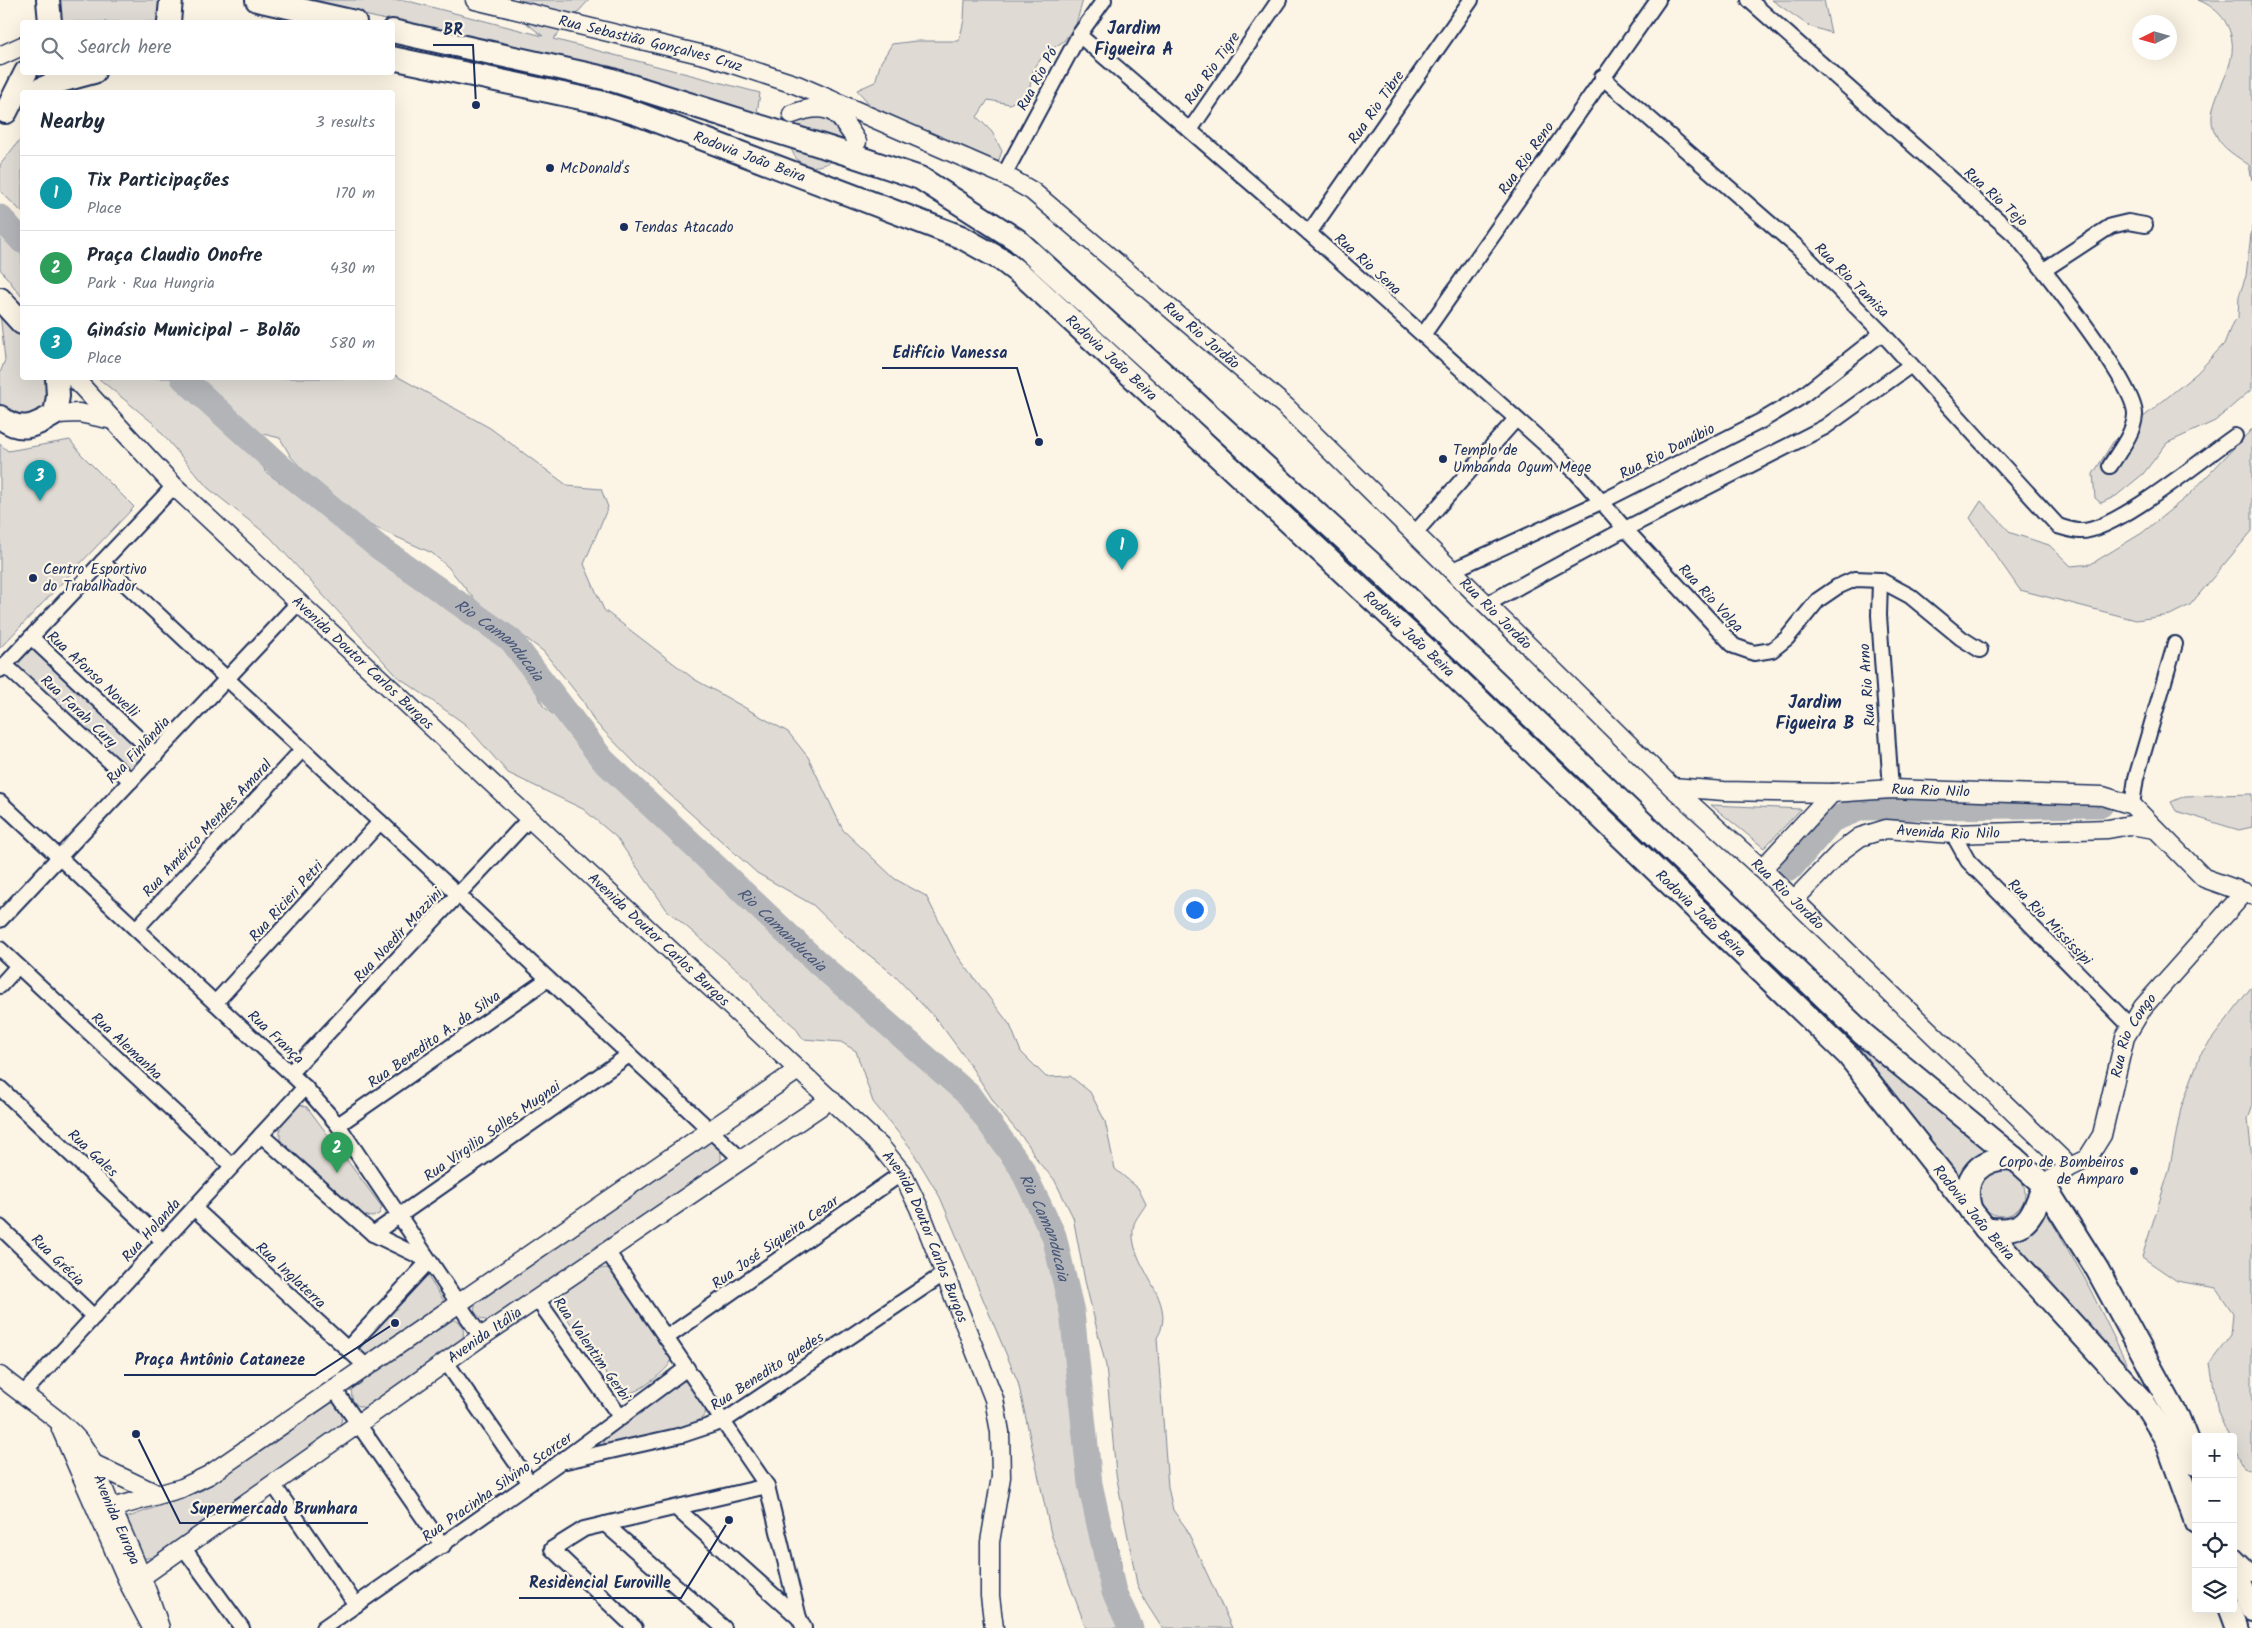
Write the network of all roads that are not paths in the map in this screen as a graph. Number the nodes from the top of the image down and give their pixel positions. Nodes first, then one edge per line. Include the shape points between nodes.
1 (171, 0) edge
2 (257, 0) edge
3 (475, 0) edge
4 (1104, 0) edge
5 (1279, 0) edge
6 (1470, 0) edge
7 (1658, 0) edge
8 (1749, 0) edge
9 (169, 20) edge
10 (346, 20) edge
11 (395, 32) edge
12 (1079, 35) junction
13 (20, 47) edge
14 (0, 56) edge
15 (395, 59) edge
16 (25, 75) edge
17 (83, 75) edge
18 (1602, 77) junction
19 (797, 85) junction
20 (39, 90) edge
21 (10, 110) edge
22 (878, 120) junction
23 (788, 123) junction
24 (1190, 130) junction
25 (853, 148) junction
26 (783, 168) junction
27 (1004, 175) junction
28 (824, 183) junction
29 (2146, 225) dead end
30 (1309, 233) junction
31 (2044, 270) junction
32 (0, 299) edge
33 (20, 321) edge
34 (1882, 333) junction
35 (1422, 335) junction
36 (1911, 365) junction
37 (57, 380) edge
38 (76, 380) edge
39 (55, 414) junction
40 (0, 417) edge
41 (1516, 419) junction
42 (113, 420) junction
43 (2235, 436) dead end
44 (2110, 466) dead end
45 (174, 486) junction
46 (1603, 502) junction
47 (1625, 529) junction
48 (1414, 534) junction
49 (102, 562) junction
50 (1451, 571) junction
51 (1880, 580) junction
52 (299, 602) junction
53 (1486, 605) junction
54 (31, 637) junction
55 (2175, 644) dead end
56 (1980, 650) dead end
57 (2, 667) edge
58 (227, 679) junction
59 (302, 750) junction
60 (156, 755) junction
61 (131, 781) junction
62 (1672, 787) junction
63 (1891, 788) junction
64 (1832, 793) junction
65 (0, 802) edge
66 (2132, 804) junction
67 (530, 818) junction
68 (380, 822) junction
69 (2130, 825) junction
70 (2155, 830) junction
71 (1953, 834) junction
72 (59, 857) junction
73 (1762, 870) junction
74 (2248, 894) edge
75 (458, 895) junction
76 (1794, 900) junction
77 (0, 920) edge
78 (136, 929) junction
79 (0, 949) edge
80 (18, 966) junction
81 (548, 979) junction
82 (0, 986) edge
83 (215, 1003) junction
84 (2131, 1027) junction
85 (630, 1055) junction
86 (798, 1070) junction
87 (290, 1073) junction
88 (305, 1086) junction
89 (0, 1088) edge
90 (831, 1099) junction
91 (338, 1125) junction
92 (710, 1130) junction
93 (261, 1135) junction
94 (2014, 1158) junction
95 (741, 1159) junction
96 (232, 1166) junction
97 (2070, 1167) junction
98 (902, 1173) junction
99 (2044, 1185) junction
100 (194, 1208) junction
101 (399, 1216) junction
102 (1978, 1219) junction
103 (0, 1227) edge
104 (373, 1234) junction
105 (163, 1241) junction
106 (607, 1251) junction
107 (429, 1261) junction
108 (945, 1273) junction
109 (537, 1299) junction
110 (458, 1304) junction
111 (94, 1317) junction
112 (481, 1337) junction
113 (666, 1338) junction
114 (347, 1349) junction
115 (446, 1362) junction
116 (366, 1367) junction
117 (687, 1368) junction
118 (0, 1376) edge
119 (334, 1389) junction
120 (22, 1395) junction
121 (620, 1418) junction
122 (724, 1421) junction
123 (58, 1422) junction
124 (358, 1424) junction
125 (2192, 1454) edge
126 (560, 1462) junction
127 (92, 1463) junction
128 (530, 1483) junction
129 (273, 1484) junction
130 (767, 1486) junction
131 (157, 1494) junction
132 (676, 1508) junction
133 (2192, 1511) edge
134 (107, 1515) junction
135 (605, 1524) junction
136 (443, 1546) junction
137 (183, 1547) junction
138 (115, 1553) junction
139 (2237, 1558) edge
140 (2235, 1568) edge
141 (2252, 1573) edge
142 (143, 1576) junction
143 (356, 1605) junction
144 (2252, 1611) edge
145 (2229, 1613) edge
146 (801, 1623) edge
147 (152, 1628) edge
148 (160, 1628) edge
149 (242, 1628) edge
150 (323, 1628) edge
151 (635, 1628) edge
152 (724, 1628) edge
153 (994, 1628) edge
154 (2235, 1628) edge

1 - 9 main road
2 - 10 main road
3 - 19 street, Rua Sebastião Gonçalves Cruz via 708,56
4 - 12 street, Rua Rio Pó
5 - 24 street, Rua Rio Tigre
6 - 30 street, Rua Rio Tibre
7 - 18 street, Rua Rio Reno
8 - 31 street, Rua Rio Tejo via 2015,235
11 - 23 main road, Rodovia João Beira via 610,79
12 - 24 street, Rua Rio Sena
12 - 27 street, Rua Rio Pó
13 - 14 street
15 - 26 main road, Rodovia João Beira via 600,102
16 - 21 main road
17 - 20 main road
18 - 34 street, Rua Rio Tamisa via 1798,248
18 - 35 street, Rua Rio Reno
19 - 22 street, Rua Sebastião Gonçalves Cruz
19 - 23 street
22 - 25 street
22 - 27 street, Rua Rio Jordão
23 - 25 main road, Rodovia João Beira
23 - 25 street via 806,108 826,107 842,118
23 - 26 main road
24 - 30 street, Rua Rio Sena
25 - 28 main road
25 - 94 main road, Rodovia João Beira via 920,178 1017,240 1376,568 1863,1034
26 - 28 main road, Rodovia João Beira
27 - 48 street, Rua Rio Jordão via 1032,191 1285,406
28 - 102 main road, Rodovia João Beira via 961,238 1002,260 1028,280 1427,650 1848,1055
29 - 31 street via 2128,222 2111,226
30 - 35 street, Rua Rio Sena
31 - 44 street, Rua Rio Tejo via 2133,398 2135,416 2128,438
32 - 33 main road
34 - 36 street, Rua Rio Tamisa
34 - 46 street, Rua Rio Danúbio via 1798,399 1761,422
35 - 41 street, Rua Rio Sena
36 - 43 street, Rua Rio Tamisa via 2058,526 2081,531 2105,525
36 - 47 street via 1825,427
37 - 39 main road
38 - 42 street, Avenida Doutor Carlos Burgos
39 - 40 main road via 22,428 10,425
39 - 42 street via 79,413
41 - 46 street, Rua Rio Sena via 1575,470
41 - 48 street
42 - 45 street, Avenida Doutor Carlos Burgos
45 - 49 street
45 - 52 street, Avenida Doutor Carlos Burgos
46 - 47 street, Rua Rio Sena
46 - 50 street, Rua Rio Danúbio
47 - 51 street, Rua Rio Volga via 1734,646 1754,653 1772,650 1818,600 1837,586 1855,579
47 - 53 street
48 - 50 street, Rua Rio Jordão
49 - 54 street
49 - 58 street
50 - 53 street, Rua Rio Jordão
51 - 56 street, Rua Rio Volga via 1910,596
51 - 63 street, Rua Rio Arno via 1879,615
52 - 58 street, Rua Finlândia
52 - 67 street, Avenida Doutor Carlos Burgos
53 - 62 street, Rua Rio Jordão
54 - 57 street
54 - 60 street, Rua Afonso Novelli
55 - 66 street via 2136,778
57 - 61 street, Rua Farah Cury
58 - 59 street
58 - 60 street, Rua Finlândia
59 - 68 street
59 - 78 street, Rua Américo Mendes Amaral
60 - 61 street, Rua Finlândia
61 - 72 street, Rua Finlândia
62 - 64 street, Rua Rio Nilo
62 - 73 street, Rua Rio Jordão
63 - 64 street, Rua Rio Nilo
63 - 66 street, Rua Rio Nilo via 2103,796
64 - 73 street
65 - 72 street, Rua França
66 - 69 street
66 - 70 street
67 - 75 street, Rua Noedir Mazzini
67 - 86 street, Avenida Doutor Carlos Burgos
68 - 75 street
68 - 83 street, Rua Ricieri Petri
69 - 70 street
69 - 71 street, Avenida Rio Nilo via 2108,829
70 - 74 street via 2204,878
71 - 76 street, Avenida Rio Nilo via 1886,829 1860,837 1841,851
71 - 84 street, Rua Rio Mississipi via 1968,861
72 - 77 street, Rua Finlândia
72 - 78 street, Rua França
73 - 76 street, Rua Rio Jordão
74 - 84 street, Rua Rio Congo via 2143,1008
75 - 81 street
75 - 87 street, Rua Noedir Mazzini
76 - 97 street, Rua Rio Jordão
78 - 83 street, Rua França
79 - 80 street, Rua Alemanha
80 - 82 street
80 - 96 street, Rua Alemanha
81 - 85 street
81 - 91 street, Rua Benedito A. da Silva
83 - 87 street, Rua França
84 - 97 street, Rua Rio Congo via 2125,1037 2102,1135 2087,1159
85 - 92 street
85 - 101 street, Rua Virgilio Salles Mugnai
86 - 90 street, Avenida Doutor Carlos Burgos
86 - 92 street
87 - 88 street, Rua França
88 - 91 street, Rua França
88 - 93 street, Rua Holanda
89 - 105 street, Rua Gales
90 - 95 street, Avenida Itália
90 - 98 street, Avenida Doutor Carlos Burgos via 881,1147
91 - 101 street, Rua França
92 - 95 street
92 - 110 street
93 - 96 street, Rua Holanda
93 - 104 street
94 - 99 main road, Rodovia João Beira
94 - 102 main road via 1996,1158 1975,1171 1968,1185 1968,1201
95 - 106 street, Avenida Itália
96 - 100 street, Rua Holanda
97 - 99 street, Rua Rio Congo
98 - 108 street, Avenida Doutor Carlos Burgos
98 - 113 street, Rua José Siqueira Cezar
99 - 102 main road via 2034,1212 2025,1223 2012,1229
99 - 125 main road, Rodovia João Beira via 2097,1269 2178,1418
100 - 105 street, Rua Holanda
100 - 114 street, Rua Inglaterra
101 - 104 street, Rua Virgilio Salles Mugnai
101 - 107 street, Rua França
102 - 133 main road, Rodovia João Beira via 2144,1403 2166,1439
103 - 111 street, Rua Grécia
104 - 107 street
105 - 111 street, Rua Holanda
106 - 109 street, Avenida Itália
106 - 113 street
107 - 110 street, Rua França
107 - 114 street
108 - 122 street, Rua Benedito guedes
108 - 153 street, Avenida Doutor Carlos Burgos via 994,1399 1000,1432 1001,1477 990,1542 990,1596
109 - 112 street, Avenida Itália
109 - 121 street, Rua Valentim Gerbi
110 - 112 street, Rua França
110 - 116 street
111 - 120 street, Rua Holanda
112 - 115 street, Avenida Itália
113 - 117 street
114 - 116 street, Rua Inglaterra
115 - 124 street, Avenida Itália
115 - 128 street
116 - 119 street
117 - 121 street, Rua Pracinha Silvino Scorcer
117 - 122 street
118 - 120 street, Avenida Europa
119 - 124 street
119 - 131 street via 209,1475 182,1488
120 - 123 street, Avenida Europa
121 - 126 street, Rua Pracinha Silvino Scorcer
122 - 126 street, Rua Benedito guedes via 682,1435
122 - 130 street
123 - 127 street, Avenida Europa via 81,1444
123 - 134 street, Avenida Europa
124 - 129 street, Avenida Itália
124 - 136 street
126 - 128 street, Rua Pracinha Silvino Scorcer
127 - 131 street
127 - 134 street, Avenida Europa
128 - 136 street, Rua Pracinha Silvino Scorcer
129 - 137 street, Avenida Itália
129 - 143 street
130 - 132 street
130 - 146 street
131 - 134 street
132 - 135 street
132 - 146 street
134 - 138 street, Avenida Europa
134 - 142 street, Avenida Europa
135 - 151 street via 584,1529 552,1549
135 - 152 street
136 - 143 street, Rua Pracinha Silvino Scorcer
137 - 142 street, Avenida Itália
137 - 149 street
138 - 142 street via 133,1574
138 - 147 street, Avenida Europa
139 - 141 street
140 - 144 main road
142 - 148 street, Avenida Europa
143 - 150 street, Rua Pracinha Silvino Scorcer
145 - 154 main road

